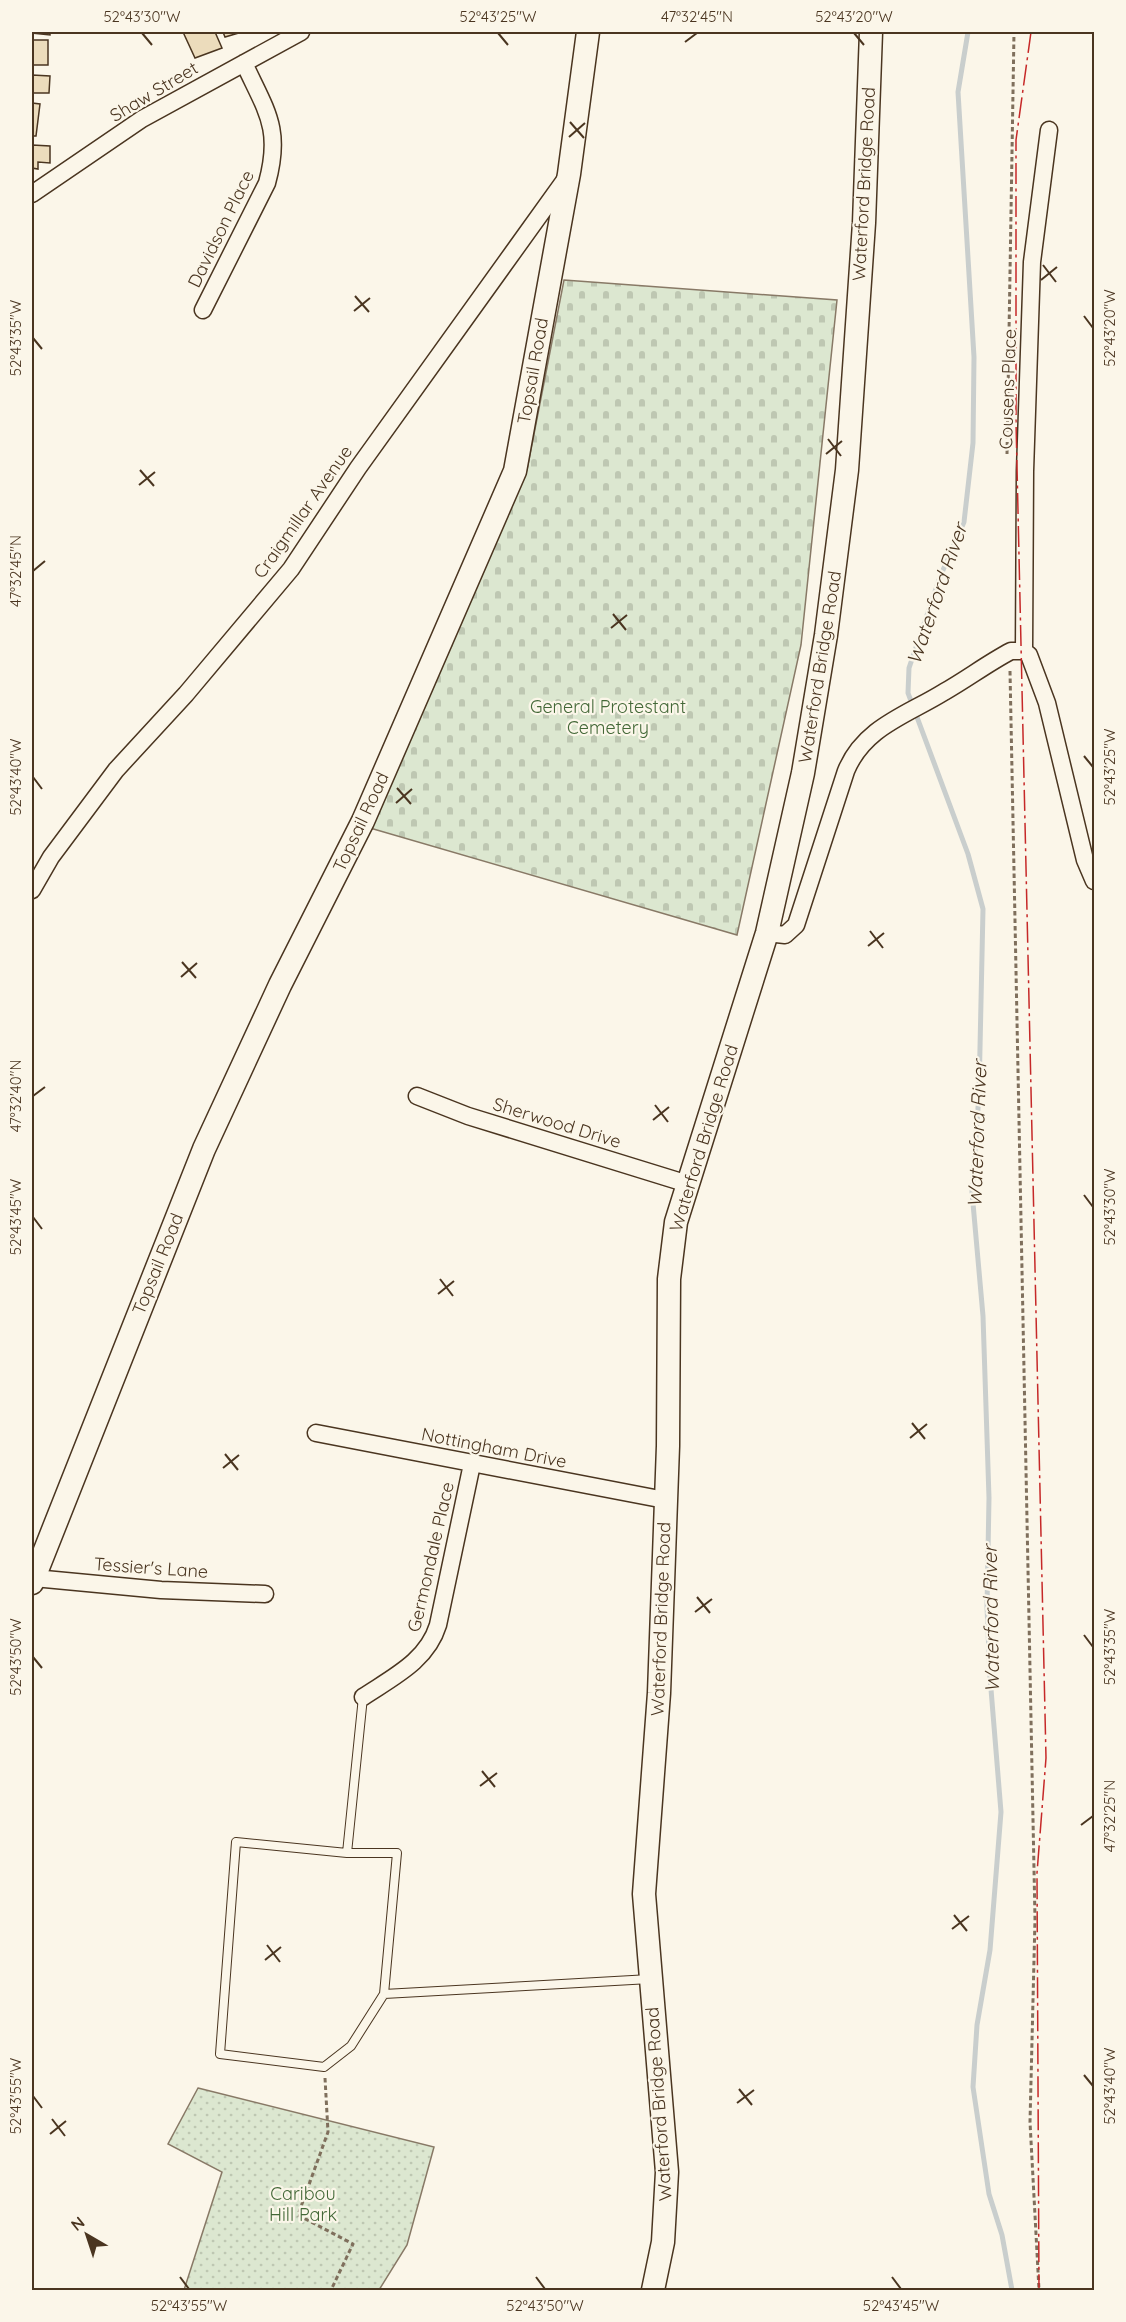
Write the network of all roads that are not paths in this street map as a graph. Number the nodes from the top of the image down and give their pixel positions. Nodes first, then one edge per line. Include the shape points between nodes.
1 (301, 32) edge
2 (588, 32) edge
3 (871, 32) edge
4 (244, 63) junction
5 (1049, 130) dead end
6 (569, 174) junction
7 (32, 194) edge
8 (203, 310) dead end
9 (1024, 651) junction
10 (1095, 881) edge
11 (32, 890) edge
12 (767, 933) junction
13 (417, 1096) dead end
14 (688, 1184) junction
15 (316, 1433) dead end
16 (472, 1464) junction
17 (665, 1500) junction
18 (33, 1581) edge
19 (265, 1594) dead end
20 (363, 1697) joint
21 (346, 1853) junction
22 (650, 1979) junction
23 (384, 1994) junction
24 (653, 2290) edge

1 - 4 street, Shaw Street
2 - 6 main road, Topsail Road
3 - 12 main road, Waterford Bridge Road via 864,223 847,470 803,772
4 - 7 street, Shaw Street via 142,118
4 - 8 street, Davidson Place via 272,125 273,162 267,183
5 - 9 street, Cousens Place via 1032,262
6 - 11 street, Craigmillar Avenue via 291,568 186,694 116,770 51,857
6 - 18 main road, Topsail Road via 515,471 363,821 204,1149
9 - 10 street via 1047,703 1085,860
9 - 12 street via 1011,651 873,733 853,755 796,925 785,935
12 - 14 main road, Waterford Bridge Road
13 - 14 street, Sherwood Drive via 468,1116
14 - 17 main road, Waterford Bridge Road via 676,1222 669,1279
15 - 16 street, Nottingham Drive
16 - 17 street, Nottingham Drive
16 - 20 street, Germondale Place via 431,1646 414,1663
17 - 22 main road, Waterford Bridge Road via 659,1693 644,1894
18 - 19 street, Tessier's Lane
20 - 21 lane
21 - 23 lane via 397,1853
21 - 23 lane via 236,1842 220,2054 324,2067 351,2046
22 - 23 lane
22 - 24 main road, Waterford Bridge Road via 667,2172 663,2242

